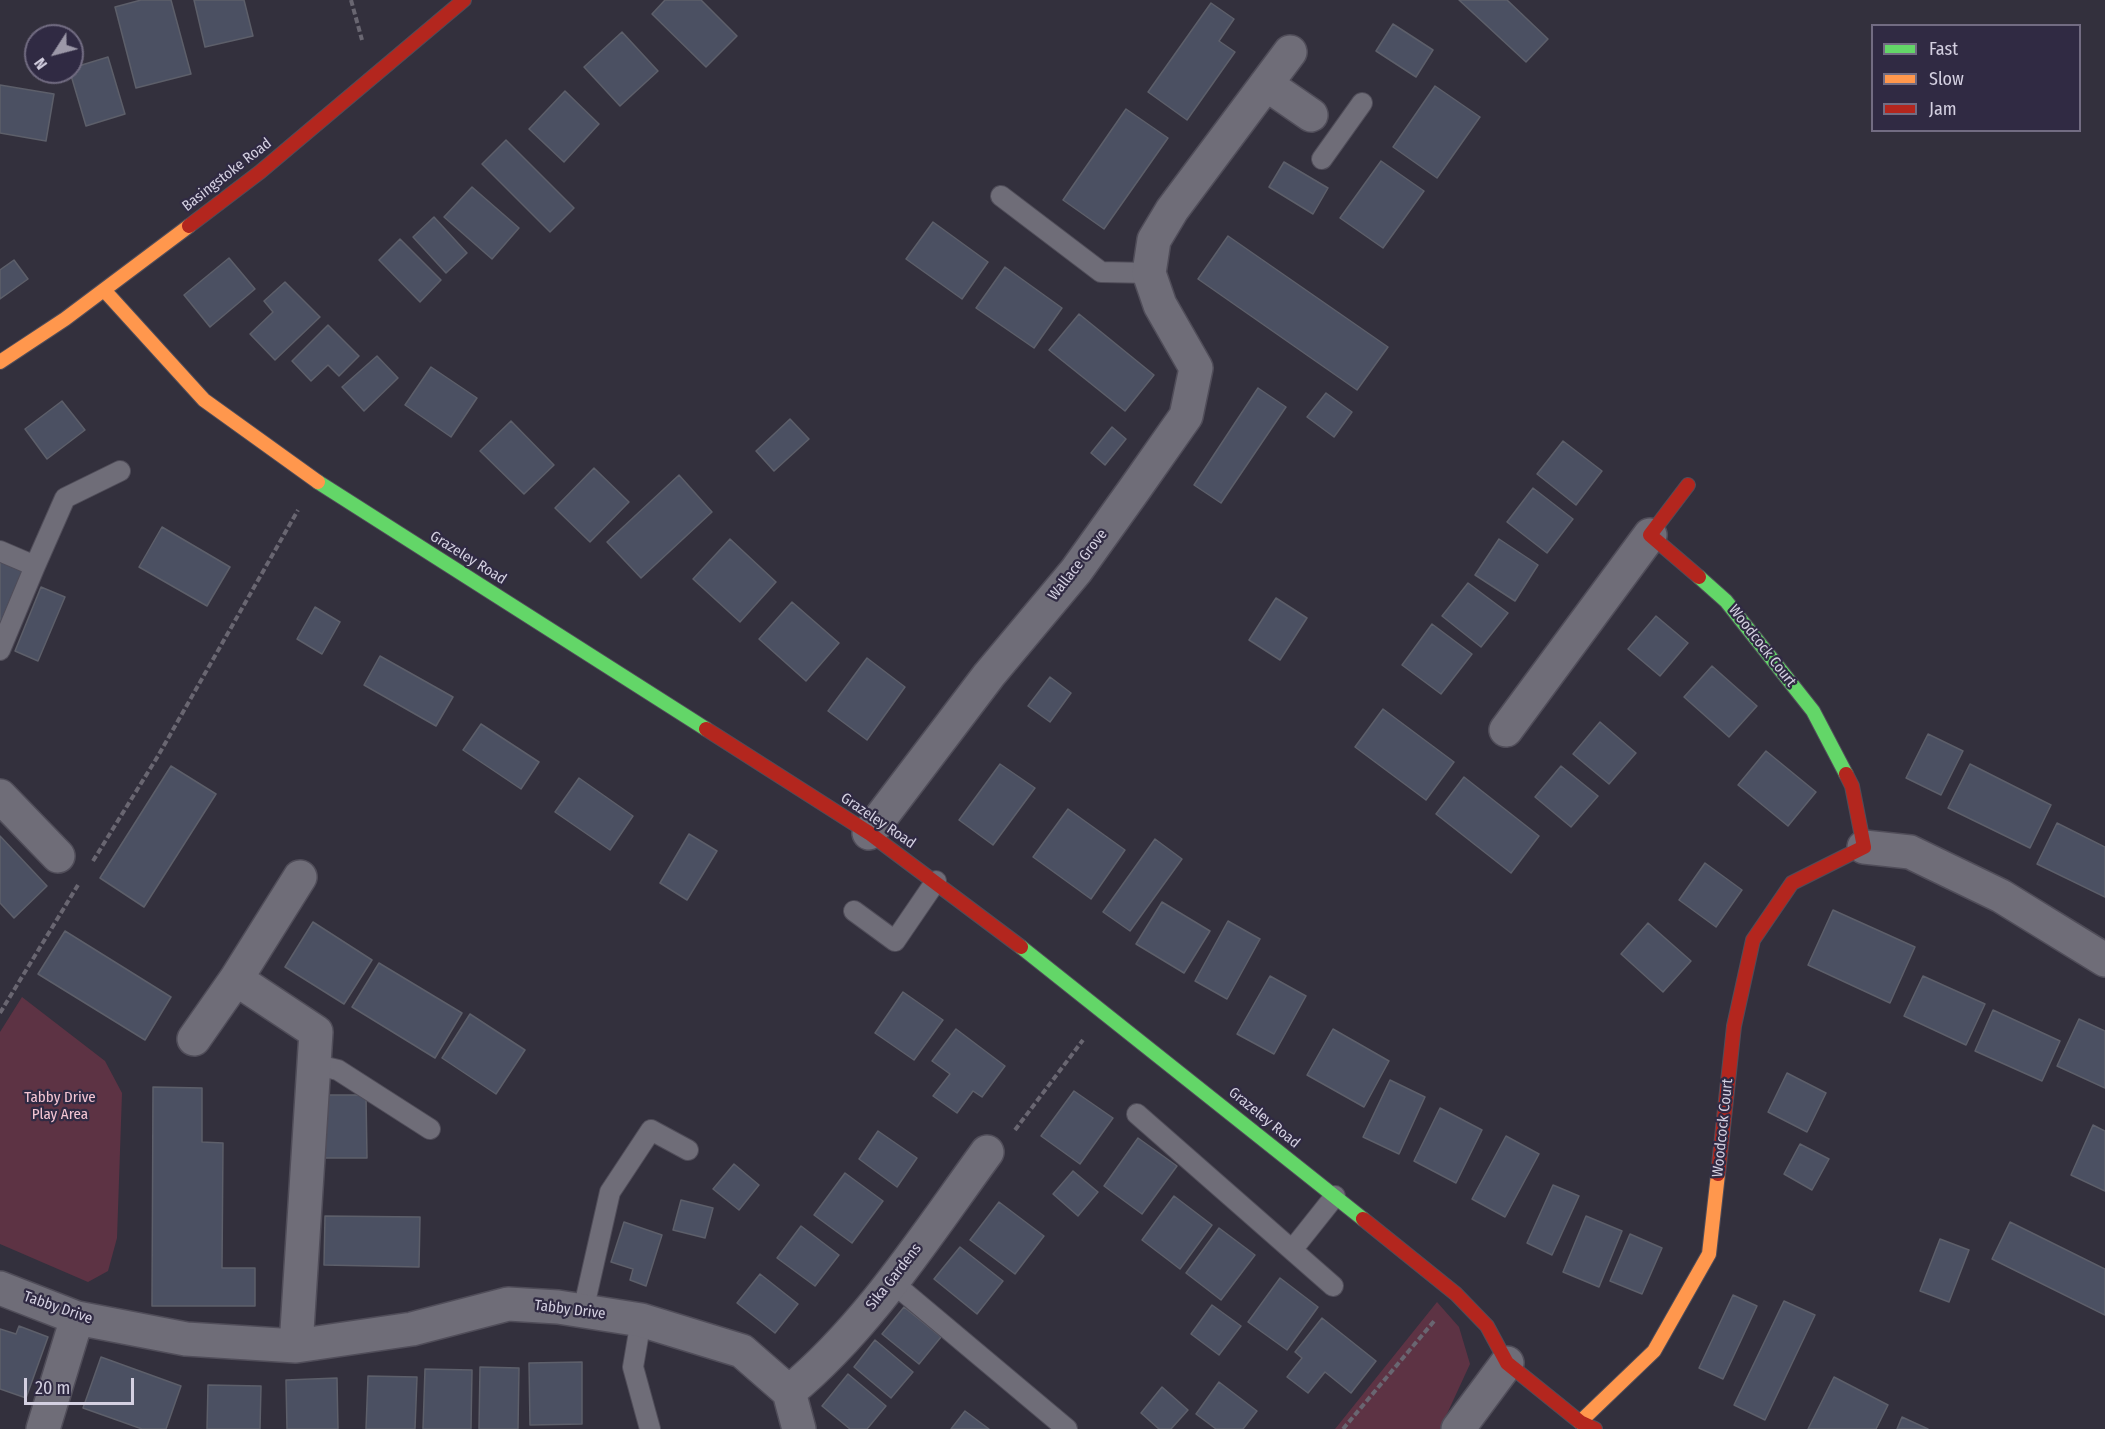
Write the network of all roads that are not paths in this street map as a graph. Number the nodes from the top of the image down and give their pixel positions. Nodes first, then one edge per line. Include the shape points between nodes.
1 (464, 0) edge
2 (1290, 52) dead end
3 (1266, 84) junction
4 (1362, 103) dead end
5 (1311, 115) joint
6 (1340, 135) junction
7 (1322, 159) dead end
8 (1001, 196) dead end
9 (1149, 273) junction
10 (104, 290) junction
11 (0, 362) edge
12 (120, 471) dead end
13 (1688, 485) dead end
14 (1650, 536) junction
15 (0, 551) edge
16 (35, 566) junction
17 (0, 650) edge
18 (1506, 730) dead end
19 (0, 796) edge
20 (869, 833) junction
21 (1864, 847) junction
22 (58, 856) dead end
23 (300, 877) dead end
24 (936, 881) junction
25 (854, 911) dead end
26 (2105, 960) edge
27 (236, 979) junction
28 (194, 1040) dead end
29 (313, 1064) junction
30 (1137, 1113) dead end
31 (430, 1129) dead end
32 (688, 1150) dead end
33 (987, 1152) road end
34 (1335, 1196) junction
35 (1292, 1250) junction
36 (892, 1282) junction
37 (1334, 1286) dead end
38 (0, 1288) edge
39 (583, 1311) junction
40 (77, 1318) junction
41 (641, 1320) junction
42 (296, 1346) junction
43 (1507, 1363) junction
44 (789, 1392) junction
45 (1580, 1422) junction
46 (43, 1429) edge
47 (650, 1429) edge
48 (799, 1429) edge
49 (1067, 1429) edge
50 (1458, 1429) edge
51 (1595, 1429) edge

1 - 10 street, Basingstoke Road via 260,172
2 - 3 street, Wallace Grove
3 - 5 street
3 - 9 street, Wallace Grove via 1172,210 1154,240
4 - 6 lane
5 - 6 lane
6 - 7 lane
8 - 9 lane via 1101,272
9 - 20 street, Wallace Grove via 1160,305 1196,368 1186,416 1076,571 989,675
10 - 11 street, Basingstoke Road
10 - 20 street, Grazeley Road via 204,400 315,480
12 - 16 lane via 65,498
13 - 14 street
14 - 18 street
14 - 21 street, Woodcock Court via 1726,601 1813,711 1852,786
15 - 16 lane
16 - 17 lane
19 - 22 street
20 - 24 street, Grazeley Road
21 - 26 street via 1910,852 2001,896
21 - 45 street, Woodcock Court via 1792,883 1753,940 1734,1026 1709,1254 1654,1351
23 - 27 street
24 - 25 lane via 895,941
24 - 34 street, Grazeley Road
27 - 28 street
27 - 29 street via 316,1032
29 - 31 lane via 338,1070
29 - 42 street
30 - 35 lane
32 - 39 lane via 651,1131 610,1192
33 - 36 street, Sika Gardens
34 - 35 lane
34 - 43 street, Grazeley Road via 1456,1294 1487,1326
35 - 37 lane
36 - 44 street, Sika Gardens via 814,1372
36 - 49 lane
38 - 40 street, Tabby Drive
39 - 41 street, Tabby Drive
39 - 42 street, Tabby Drive via 508,1304 412,1329
40 - 42 street, Tabby Drive via 186,1339
40 - 46 street
41 - 44 street, Tabby Drive via 742,1351
41 - 47 lane via 633,1367
43 - 45 street, Grazeley Road
43 - 50 street
44 - 48 street
45 - 51 street, Grazeley Road

